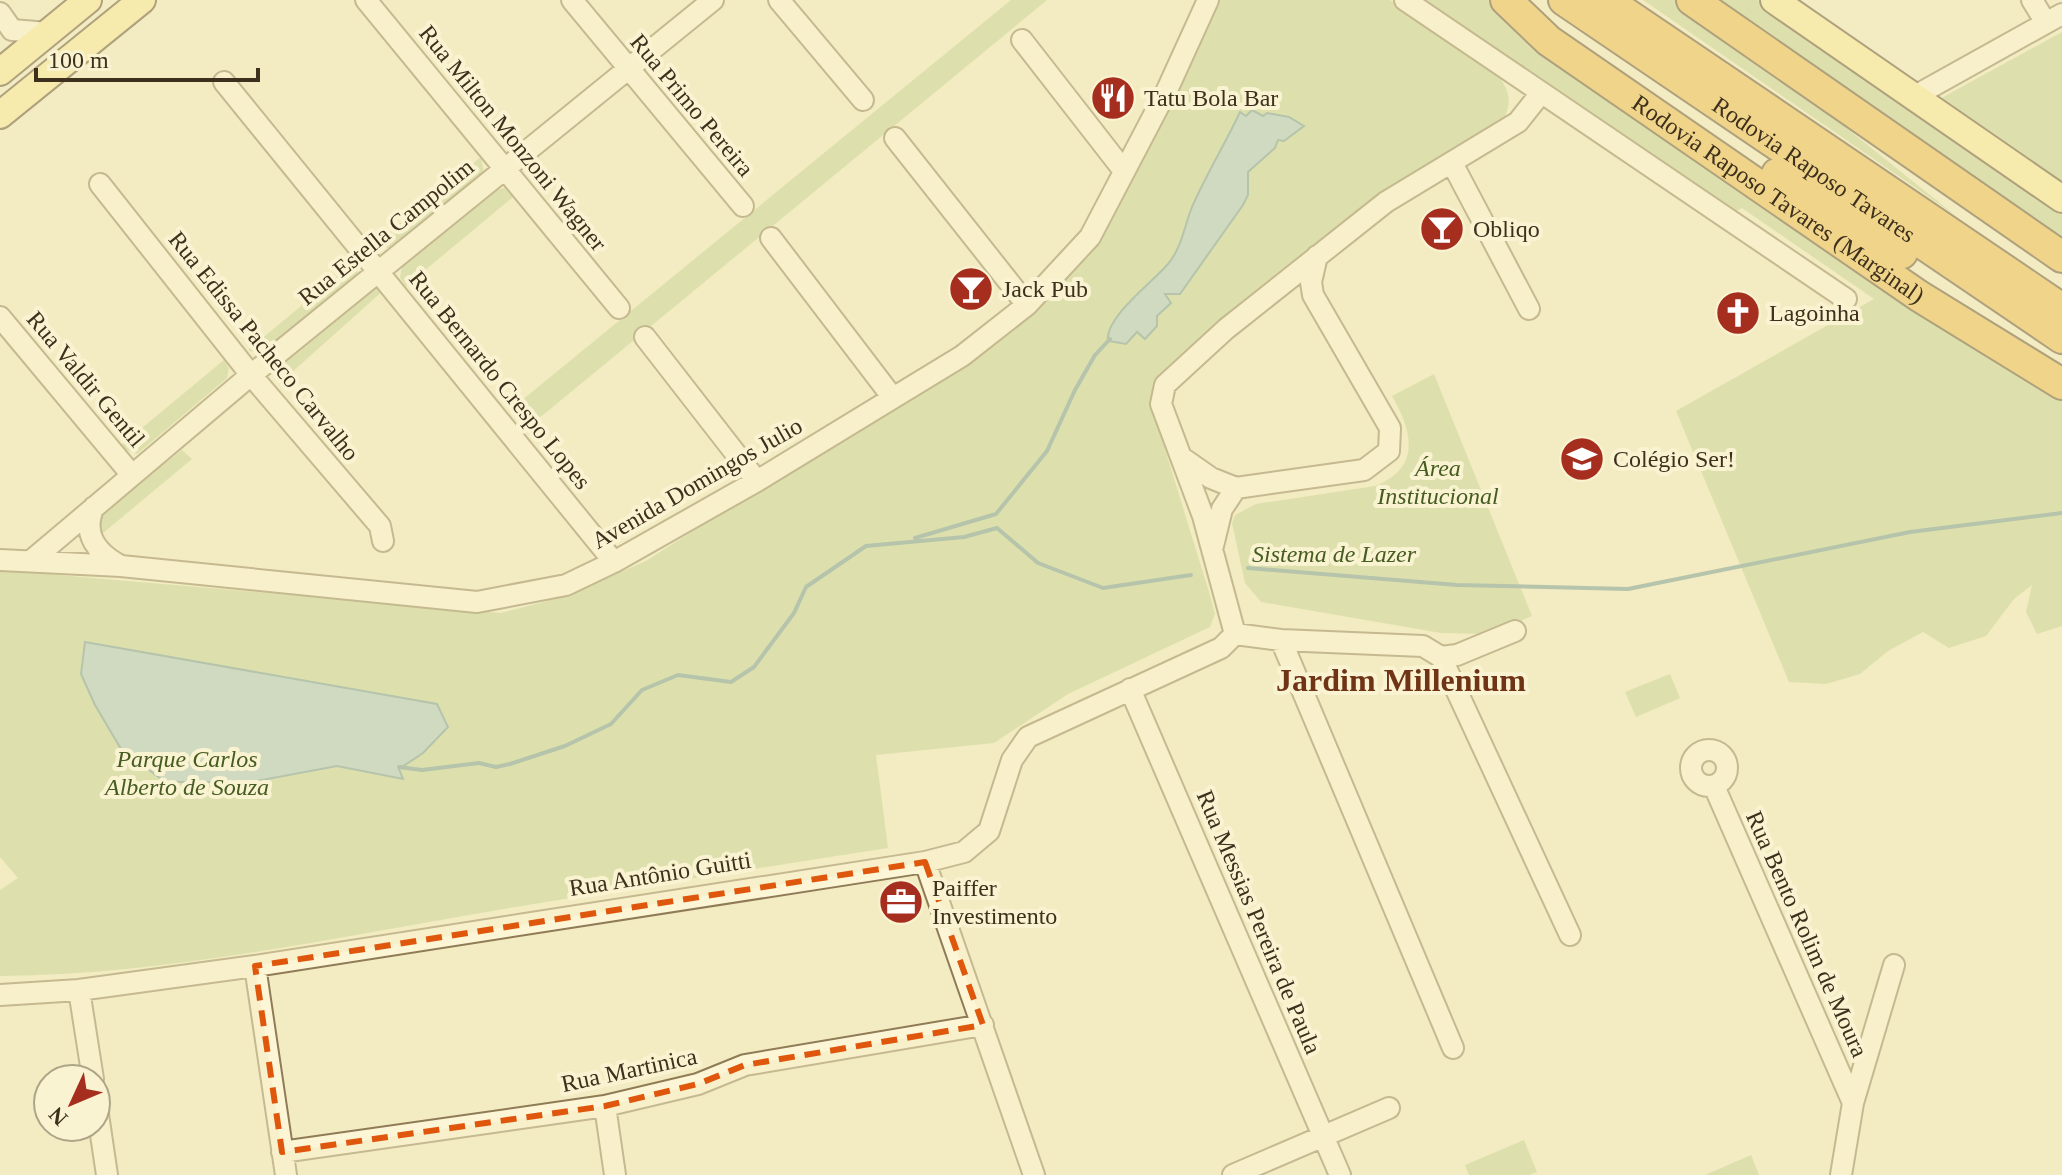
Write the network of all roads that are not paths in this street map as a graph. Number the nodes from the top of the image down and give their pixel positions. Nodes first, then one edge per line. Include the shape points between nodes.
1 (88, 0) edge
2 (142, 0) edge
3 (366, 0) edge
4 (572, 0) edge
5 (713, 0) edge
6 (779, 0) edge
7 (1405, 0) edge
8 (1506, 0) edge
9 (1564, 0) edge
10 (1606, 0) edge
11 (1692, 0) edge
12 (1700, 0) edge
13 (1774, 0) edge
14 (2032, 0) edge
15 (1204, 3) edge
16 (0, 13) edge
17 (2054, 18) edge
18 (1730, 25) junction
19 (48, 33) junction
20 (1022, 40) dead end
21 (1, 67) edge
22 (629, 70) junction
23 (224, 82) dead end
24 (1541, 93) junction
25 (1915, 96) junction
26 (1633, 98) junction
27 (863, 100) dead end
28 (0, 115) edge
29 (895, 138) dead end
30 (1452, 163) junction
31 (506, 170) junction
32 (1124, 171) junction
33 (100, 184) dead end
34 (2062, 199) edge
35 (743, 206) dead end
36 (771, 238) dead end
37 (1317, 256) junction
38 (2062, 257) edge
39 (378, 271) junction
40 (1275, 290) junction
41 (1846, 299) dead end
42 (1315, 300) junction
43 (1027, 305) junction
44 (619, 308) dead end
45 (1529, 309) dead end
46 (2062, 309) edge
47 (0, 317) edge
48 (645, 337) dead end
49 (2062, 338) edge
50 (2062, 352) edge
51 (251, 375) junction
52 (2062, 384) edge
53 (893, 398) junction
54 (1181, 457) junction
55 (131, 474) junction
56 (757, 481) junction
57 (1236, 488) junction
58 (94, 507) junction
59 (383, 541) dead end
60 (1213, 550) junction
61 (3, 559) edge
62 (32, 560) junction
63 (614, 562) junction
64 (121, 566) junction
65 (1515, 631) dead end
66 (1235, 634) junction
67 (1281, 640) junction
68 (1441, 657) junction
69 (1130, 689) junction
70 (1714, 786) dead end
71 (925, 862) junction
72 (1570, 935) dead end
73 (1894, 965) dead end
74 (255, 966) junction
75 (79, 990) junction
76 (0, 995) edge
77 (983, 1025) junction
78 (1453, 1048) dead end
79 (90, 1063) edge
80 (1853, 1103) junction
81 (605, 1106) junction
82 (1389, 1108) dead end
83 (1324, 1137) junction
84 (102, 1143) edge
85 (282, 1152) junction
86 (107, 1175) edge
87 (286, 1175) edge
88 (615, 1175) edge
89 (1034, 1175) edge
90 (1233, 1175) edge
91 (1340, 1175) edge
92 (1841, 1175) edge

1 - 19 main road
2 - 28 main road
3 - 31 street, Rua Milton Monzoni Wagner
4 - 22 street, Rua Primo Pereira
5 - 22 street, Rua Estella Campolim
6 - 27 street
7 - 24 street
8 - 26 highway, Rodovia Raposo Tavares (Marginal) via 1549,41
9 - 49 highway, Rodovia Raposo Tavares
10 - 46 highway, Rodovia Raposo Tavares
11 - 18 highway
12 - 18 highway
13 - 25 main road
14 - 17 street
15 - 32 street, Avenida Domingos Julio
16 - 19 street via 12,30
17 - 25 street
18 - 38 highway
19 - 21 main road
20 - 32 street
22 - 31 street, Rua Estella Campolim
22 - 35 street, Rua Primo Pereira
23 - 39 street, Rua Bernardo Crespo Lopes
24 - 30 street via 1518,122
24 - 41 street
25 - 34 main road
26 - 50 highway via 1780,176
26 - 52 highway, Rodovia Raposo Tavares (Marginal) via 1930,303
29 - 43 street
30 - 37 street via 1386,202
30 - 45 street
31 - 39 street, Rua Estella Campolim
31 - 44 street, Rua Milton Monzoni Wagner
32 - 43 street, Avenida Domingos Julio via 1090,237
33 - 51 street, Rua Edissa Pacheco Carvalho
36 - 53 street
37 - 40 street
37 - 42 street via 1311,287
39 - 51 street, Rua Estella Campolim
39 - 63 street, Rua Bernardo Crespo Lopes
40 - 42 street via 1299,291
40 - 54 street via 1165,385 1161,404
42 - 57 street via 1390,428 1389,451 1364,470
43 - 53 street, Avenida Domingos Julio via 962,356
47 - 55 street, Rua Valdir Gentil
48 - 56 street
51 - 55 street, Rua Estella Campolim
51 - 59 street, Rua Edissa Pacheco Carvalho via 380,526
53 - 56 street, Avenida Domingos Julio
54 - 57 street
54 - 60 street
55 - 58 street, Rua Estella Campolim
56 - 63 street, Avenida Domingos Julio
57 - 60 street via 1222,509
58 - 62 street, Rua Estella Campolim
58 - 64 street via 89,525 94,544
60 - 66 street
61 - 62 street, Avenida Domingos Julio
62 - 64 street, Avenida Domingos Julio
63 - 64 street, Avenida Domingos Julio via 566,585 477,602
65 - 68 street
66 - 67 street
66 - 69 street, Rua Antônio Guitti via 1221,648
67 - 68 street via 1423,646
67 - 78 street
68 - 72 street
69 - 71 street, Rua Antônio Guitti via 1028,737 1012,760 989,831 964,852
69 - 83 street, Rua Messias Pereira de Paula
70 - 80 street, Rua Bento Rolim de Moura
71 - 74 street, Rua Antônio Guitti
71 - 77 street
73 - 80 street
74 - 75 street, Rua Antônio Guitti
74 - 85 street
75 - 76 street, Rua Antônio Guitti
75 - 79 street
77 - 81 street, Rua Martinica via 745,1065 698,1084
77 - 89 street
80 - 92 street
81 - 85 street, Rua Martinica
81 - 88 street
82 - 83 street
83 - 90 street
83 - 91 street, Rua Messias Pereira de Paula
84 - 86 street
85 - 87 street

